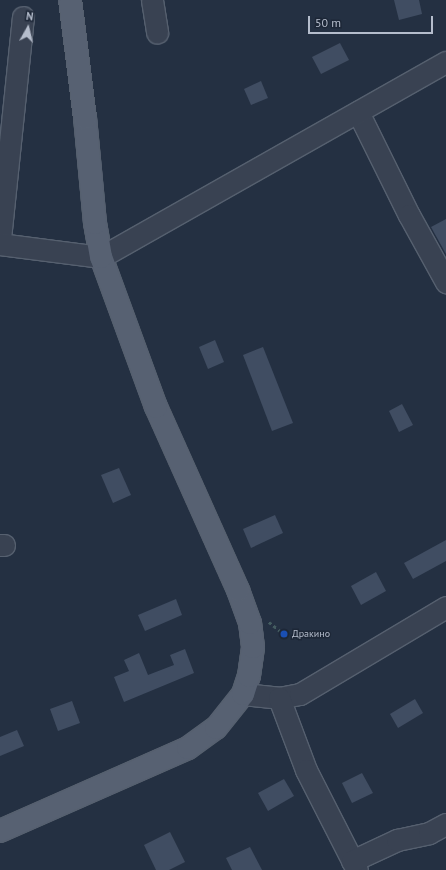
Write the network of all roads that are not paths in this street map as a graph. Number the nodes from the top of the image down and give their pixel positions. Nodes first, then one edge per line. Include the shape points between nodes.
1 (70, 0) edge
2 (152, 0) edge
3 (22, 17) dead end
4 (157, 33) dead end
5 (446, 62) edge
6 (358, 112) junction
7 (0, 239) edge
8 (0, 244) edge
9 (102, 258) junction
10 (446, 282) edge
11 (446, 608) edge
12 (243, 694) junction
13 (279, 698) junction
14 (446, 824) edge
15 (0, 831) edge
16 (354, 865) edge

1 - 9 main road via 86,118 95,223
2 - 4 street
3 - 7 street
5 - 6 street
6 - 9 street
6 - 10 street via 409,215
8 - 9 street
9 - 12 main road via 156,406 238,590 250,623 252,659
11 - 13 street via 300,694
12 - 13 street
12 - 15 main road via 216,728 188,748
13 - 16 street via 306,770
14 - 16 street via 429,833 397,840

